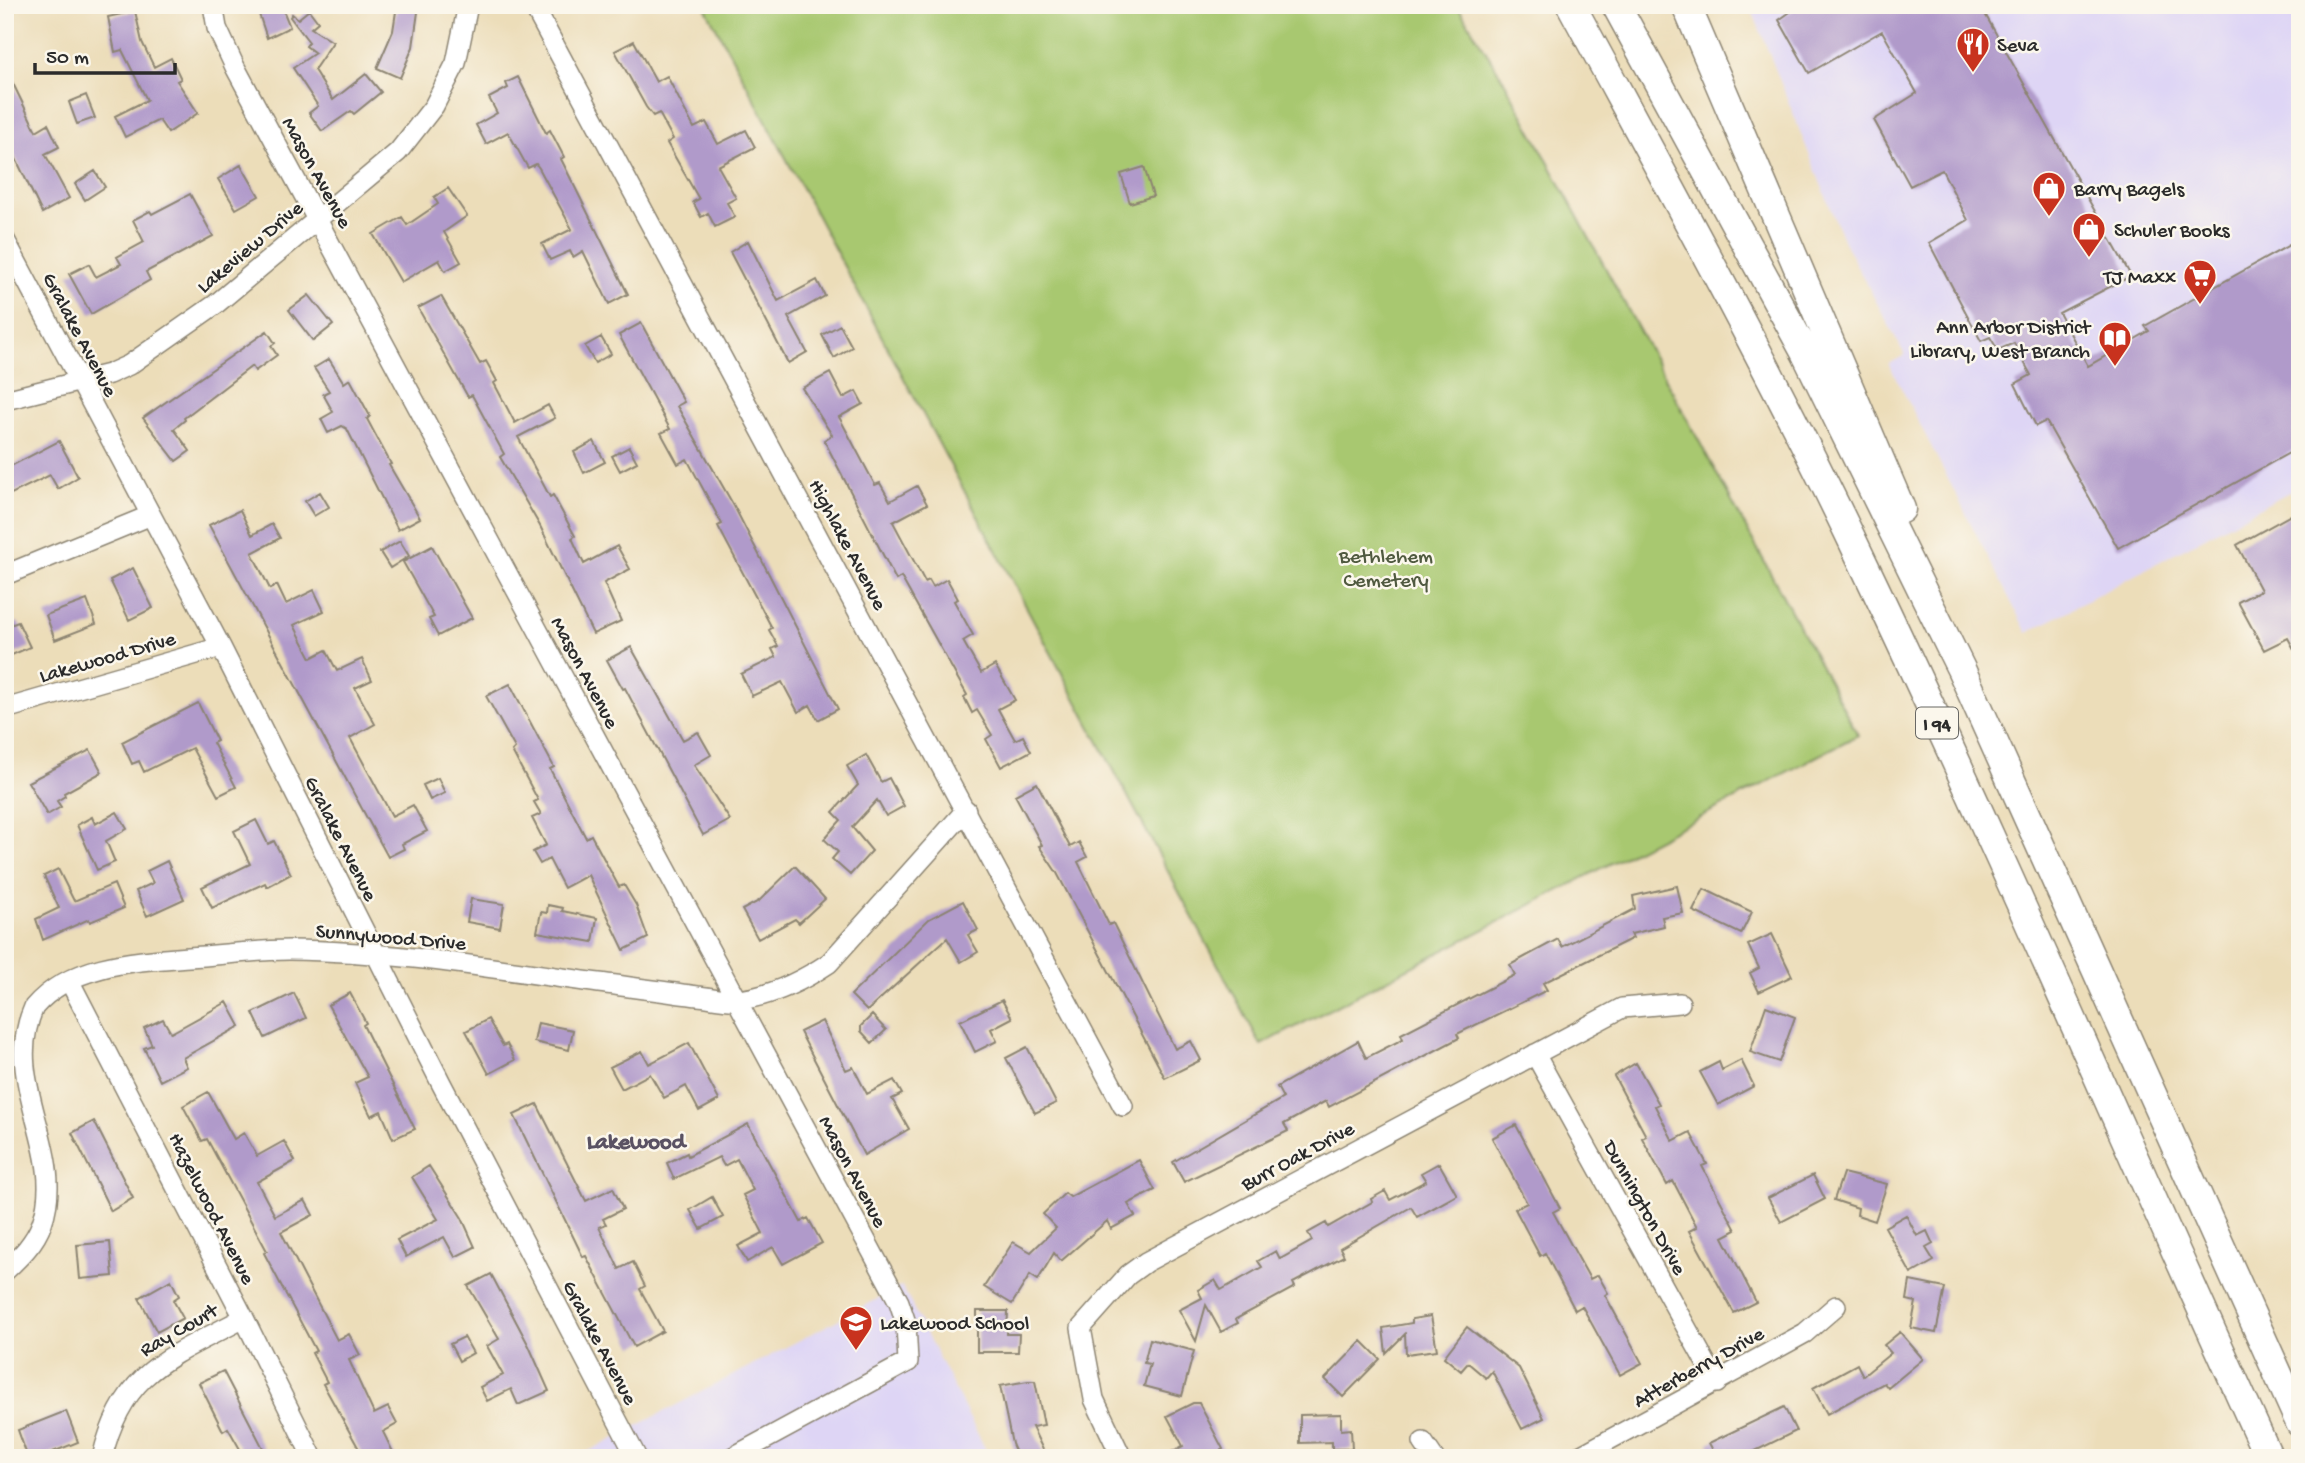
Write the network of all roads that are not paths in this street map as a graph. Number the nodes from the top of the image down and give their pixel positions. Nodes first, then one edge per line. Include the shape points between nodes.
1 (213, 5) edge
2 (468, 5) edge
3 (533, 5) edge
4 (1571, 5) edge
5 (1616, 5) edge
6 (1686, 5) edge
7 (318, 219) junction
8 (5, 240) edge
9 (80, 380) junction
10 (5, 400) edge
11 (149, 516) junction
12 (5, 576) edge
13 (1931, 609) junction
14 (221, 647) junction
15 (5, 709) edge
16 (966, 810) junction
17 (376, 956) junction
18 (70, 982) junction
19 (736, 1000) junction
20 (1680, 1003) dead end
21 (1535, 1054) junction
22 (1123, 1106) dead end
23 (5, 1271) edge
24 (1836, 1306) dead end
25 (244, 1318) junction
26 (1717, 1383) junction
27 (2300, 1423) edge
28 (103, 1458) edge
29 (313, 1458) edge
30 (637, 1458) edge
31 (731, 1458) edge
32 (1122, 1458) edge
33 (1576, 1458) edge
34 (2269, 1458) edge

1 - 7 street, Mason Avenue via 235,67
2 - 7 street, Lakeview Drive via 456,63 434,106 398,152
3 - 16 street, Highlake Avenue
4 - 34 highway, I 94 via 1726,293 1864,564
5 - 13 highway, I 94 via 1805,352
6 - 13 highway via 1899,504
7 - 9 street, Lakeview Drive via 161,344 109,374
7 - 19 street, Mason Avenue
8 - 9 street, Gralake Avenue
9 - 10 street, Lakeview Drive
9 - 11 street, Gralake Avenue
11 - 12 street
11 - 14 street, Gralake Avenue
13 - 27 highway, I 94
14 - 15 street, Lakewood Drive
14 - 17 street, Gralake Avenue
16 - 19 street, Sunnywood Drive via 829,963 801,981
16 - 22 street, Highlake Avenue
17 - 18 street, Sunnywood Drive via 288,950 129,962
17 - 19 street, Sunnywood Drive
17 - 30 street, Gralake Avenue
18 - 23 street, Sunnywood Drive via 34,1006 20,1028 11,1064 16,1100 43,1169 47,1197 42,1223 29,1248
18 - 25 street, Hazelwood Avenue
19 - 31 street, Mason Avenue via 899,1302 906,1323 908,1362
20 - 21 street, Burr Oak Drive via 1622,1009
21 - 26 street, Dunnington Drive
21 - 32 street, Burr Oak Drive via 1128,1275 1082,1328 1094,1399
24 - 26 street, Atterberry Drive via 1805,1333
25 - 28 street, Ray Court via 140,1378 108,1431
25 - 29 street, Hazelwood Avenue
26 - 33 street, Atterberry Drive

